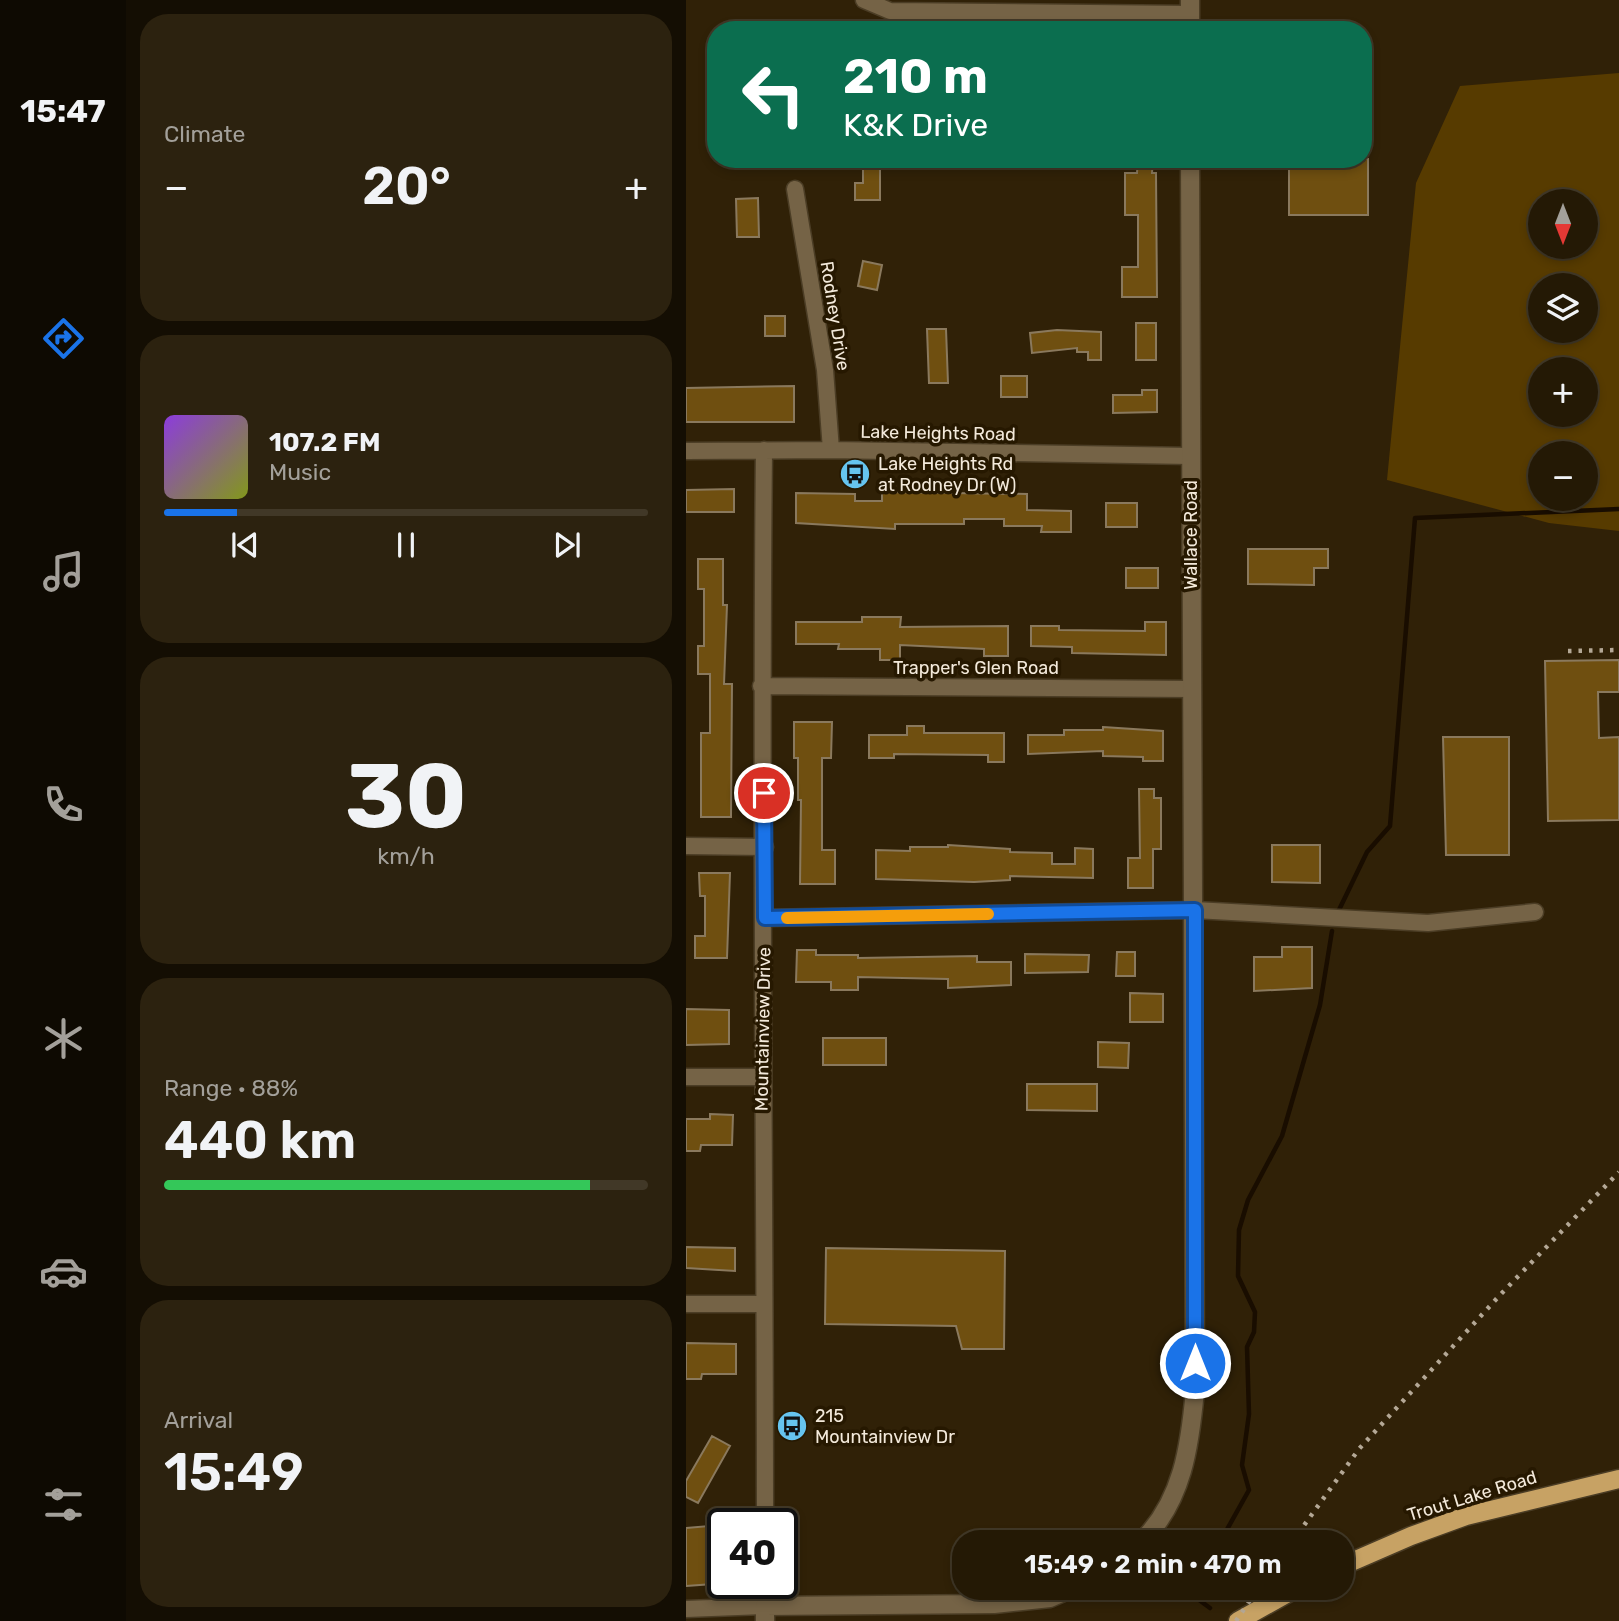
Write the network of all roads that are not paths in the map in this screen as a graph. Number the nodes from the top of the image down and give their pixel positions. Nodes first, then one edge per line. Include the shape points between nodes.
1 (864, 0) edge
2 (1190, 14) edge
3 (1190, 168) edge
4 (795, 190) dead end
5 (764, 450) junction
6 (831, 450) junction
7 (686, 451) edge
8 (1190, 456) junction
9 (761, 686) junction
10 (1192, 689) junction
11 (686, 846) edge
12 (765, 847) junction
13 (1195, 910) junction
14 (1535, 912) dead end
15 (765, 918) junction
16 (686, 1077) edge
17 (762, 1077) junction
18 (686, 1304) edge
19 (763, 1304) junction
20 (1619, 1479) edge
21 (765, 1508) edge
22 (1153, 1530) edge
23 (1354, 1561) edge
24 (1032, 1600) edge
25 (1276, 1600) edge
26 (686, 1609) edge
27 (765, 1614) edge
28 (1238, 1621) edge

1 - 2 street via 890,11
3 - 8 street, Wallace Road
4 - 6 street, Rodney Drive via 825,370
5 - 6 street, Lake Heights Road
5 - 7 street, Lake Heights Road
5 - 9 street, Mountainview Drive
6 - 8 street, Lake Heights Road
8 - 10 street, Wallace Road
9 - 10 street, Trapper's Glen Road
9 - 12 street, Mountainview Drive
10 - 13 street, Wallace Road
11 - 12 street
12 - 15 street, Mountainview Drive
13 - 14 street via 1428,923
13 - 15 street
13 - 22 street, Wallace Road via 1195,1390 1190,1444 1174,1495
15 - 17 street, Mountainview Drive
16 - 17 street
17 - 19 street, Mountainview Drive
18 - 19 street
19 - 21 street, Mountainview Drive
20 - 23 main road, Trout Lake Road via 1466,1516
24 - 27 street
25 - 28 main road
26 - 27 street

